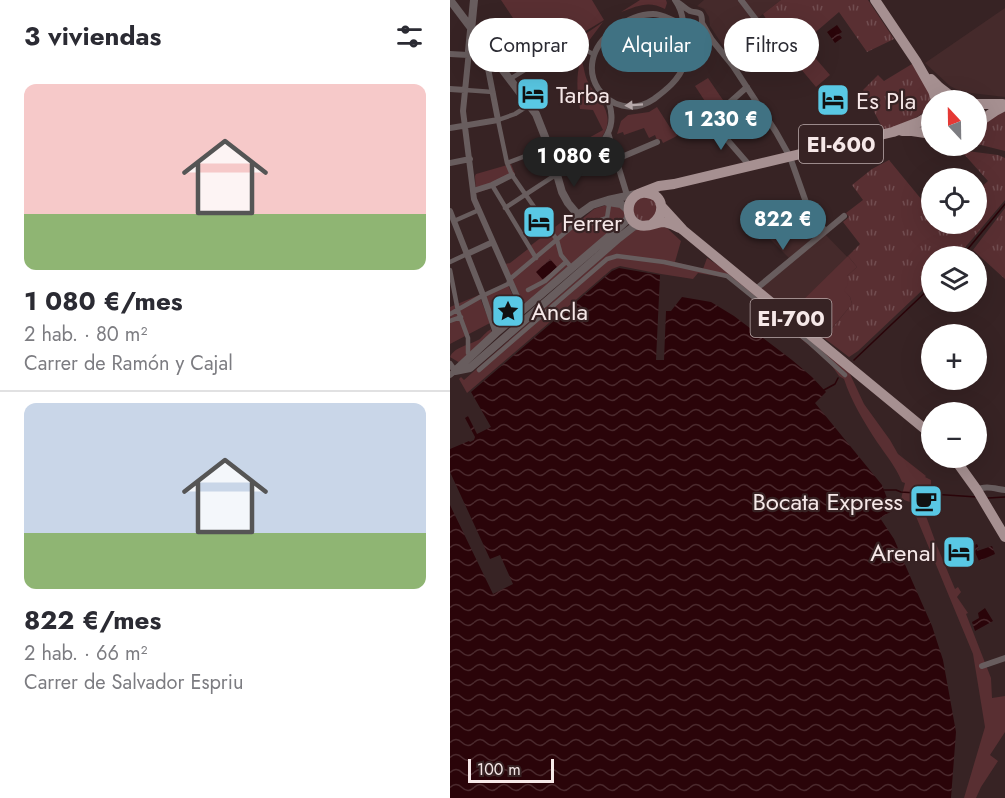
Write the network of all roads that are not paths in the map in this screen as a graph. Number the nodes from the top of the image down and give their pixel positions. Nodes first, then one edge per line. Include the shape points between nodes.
1 (450, 0) edge
2 (474, 0) edge
3 (741, 0) edge
4 (875, 0) edge
5 (676, 1) edge
6 (690, 11) junction
7 (472, 18) edge
8 (633, 18) edge
9 (670, 18) edge
10 (682, 18) edge
11 (685, 18) edge
12 (701, 18) edge
13 (755, 18) edge
14 (468, 24) edge
15 (712, 40) edge
16 (601, 41) edge
17 (468, 53) edge
18 (450, 54) edge
19 (594, 54) junction
20 (724, 55) edge
21 (916, 61) junction
22 (468, 62) edge
23 (489, 72) edge
24 (504, 72) edge
25 (681, 72) edge
26 (737, 72) edge
27 (510, 79) junction
28 (747, 87) junction
29 (450, 88) edge
30 (465, 90) junction
31 (932, 90) edge
32 (943, 90) edge
33 (493, 92) junction
34 (607, 98) junction
35 (987, 104) edge
36 (529, 105) junction
37 (1005, 105) edge
38 (987, 116) edge
39 (498, 120) junction
40 (921, 121) edge
41 (465, 127) junction
42 (450, 128) edge
43 (893, 132) junction
44 (921, 132) edge
45 (608, 133) junction
46 (657, 142) dead end
47 (549, 147) junction
48 (790, 157) junction
49 (470, 159) junction
50 (616, 159) junction
51 (507, 162) junction
52 (450, 163) edge
53 (751, 166) junction
54 (557, 174) junction
55 (512, 175) junction
56 (674, 184) junction
57 (492, 185) junction
58 (472, 191) junction
59 (640, 194) junction
60 (525, 195) junction
61 (627, 195) junction
62 (600, 203) junction
63 (660, 204) junction
64 (609, 205) dead end
65 (505, 208) junction
66 (479, 210) junction
67 (450, 211) edge
68 (629, 212) junction
69 (578, 215) junction
70 (844, 216) dead end
71 (607, 218) junction
72 (454, 221) junction
73 (652, 224) junction
74 (639, 225) junction
75 (573, 226) junction
76 (683, 230) junction
77 (614, 231) dead end
78 (825, 231) junction
79 (557, 240) junction
80 (493, 242) junction
81 (466, 254) junction
82 (536, 258) junction
83 (450, 262) edge
84 (566, 262) junction
85 (571, 267) dead end
86 (450, 270) edge
87 (510, 279) junction
88 (756, 289) junction
89 (528, 290) dead end
90 (483, 295) junction
91 (458, 311) junction
92 (450, 314) edge
93 (525, 314) junction
94 (461, 317) junction
95 (450, 321) edge
96 (496, 333) junction
97 (504, 337) junction
98 (469, 355) dead end
99 (452, 370) edge
100 (479, 370) dead end
101 (845, 375) dead end
102 (921, 426) edge
103 (961, 468) edge
104 (1005, 490) edge
105 (980, 495) junction
106 (1005, 537) edge
107 (1005, 658) edge
108 (982, 666) dead end

1 - 14 street
2 - 7 street
3 - 13 street
4 - 21 main road
5 - 6 street
5 - 10 street
6 - 11 street
6 - 12 street via 697,11
8 - 9 street via 652,14
15 - 20 street
16 - 19 street
17 - 18 street
19 - 27 street via 567,44
19 - 34 street via 592,75
21 - 31 main road
21 - 32 main road
22 - 30 street
23 - 33 street
24 - 27 street
25 -> 34 street via 665,92 639,106 630,107
26 - 28 street
27 - 36 street
28 - 48 street
28 - 53 street via 710,120
29 - 30 street
30 - 33 street
30 - 41 street
33 - 39 street
34 - 45 street via 611,111
35 - 37 main road
36 - 39 street
36 - 47 street
37 - 38 main road
39 - 41 street
39 - 51 street
40 - 43 main road, EI-600
41 - 42 street
41 - 49 street
43 - 44 main road, EI-600
43 - 48 main road, EI-600
45 - 50 street
45 - 54 street via 588,156
46 - 50 street
47 - 51 street
47 - 54 street
48 - 53 main road, EI-600
48 - 78 street via 807,205
49 - 52 street
49 - 58 street
50 - 61 street
51 - 55 street
53 - 56 main road, EI-600
54 - 60 street
54 - 69 street via 565,199
55 - 57 street
55 - 60 street
56 - 59 main road, EI-600
56 - 63 main road via 664,190
57 - 58 street
57 - 65 street
58 - 66 street
59 - 61 street
59 - 63 main road via 652,194
59 - 68 main road via 631,201
60 - 65 street
60 - 79 street
61 - 62 street
62 - 68 street via 619,203
62 - 69 street
63 - 73 main road via 660,216
63 - 76 main road, EI-700
64 - 71 street
65 - 82 street
66 - 72 street
66 - 80 street
67 - 72 street
68 - 74 main road
68 - 93 street via 627,220
69 - 75 street
70 - 78 street
71 - 75 street
71 - 77 street
72 - 81 street
73 - 74 main road
73 - 76 main road, EI-700 via 664,222
74 - 93 street
75 - 79 street
76 - 88 main road, EI-700
78 - 88 street
79 - 82 street
79 - 84 street
80 - 81 street
80 - 87 street
81 - 83 street
81 - 90 street
82 - 87 street
84 - 85 street
84 - 89 street
86 - 91 street
87 - 90 street via 508,284
87 - 93 street
88 - 102 main road, EI-700
90 - 91 street
90 - 96 street
91 - 92 street
91 - 94 street
93 - 96 street
93 - 97 street
94 - 95 street
94 - 98 street
96 - 97 street
96 - 99 street
97 - 99 street via 470,368
100 - 101 street via 607,259 617,256 727,276
103 - 105 main road
104 - 105 street via 980,488
105 - 106 main road
107 - 108 street

